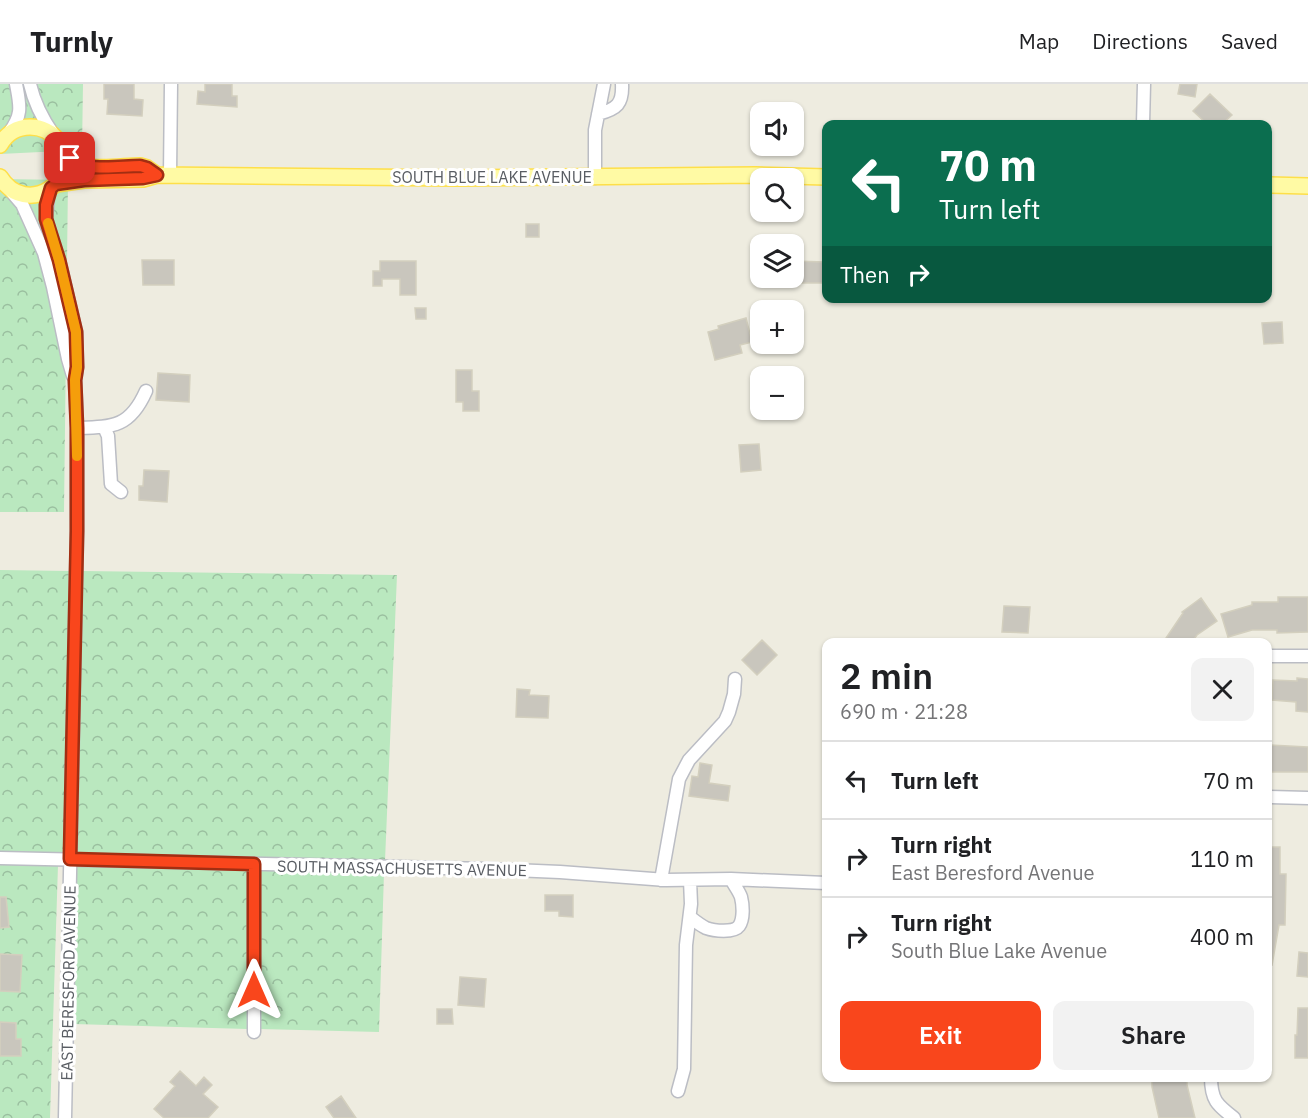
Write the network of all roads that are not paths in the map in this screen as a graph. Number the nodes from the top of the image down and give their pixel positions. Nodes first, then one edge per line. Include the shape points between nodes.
1 (16, 84) edge
2 (30, 84) edge
3 (171, 84) edge
4 (604, 84) edge
5 (622, 84) edge
6 (1144, 84) edge
7 (598, 114) junction
8 (1143, 120) edge
9 (3, 141) edge
10 (58, 141) junction
11 (163, 175) junction
12 (822, 177) edge
13 (596, 178) junction
14 (2, 181) edge
15 (1272, 185) edge
16 (53, 186) junction
17 (1308, 186) edge
18 (75, 380) junction
19 (146, 391) dead end
20 (104, 427) junction
21 (77, 428) junction
22 (122, 492) dead end
23 (1272, 656) edge
24 (1308, 656) edge
25 (735, 679) dead end
26 (1272, 797) edge
27 (1308, 798) edge
28 (0, 858) edge
29 (70, 859) junction
30 (254, 864) junction
31 (731, 879) junction
32 (661, 880) junction
33 (690, 880) junction
34 (822, 883) edge
35 (690, 917) junction
36 (254, 1032) dead end
37 (1211, 1082) edge
38 (678, 1091) dead end
39 (64, 1118) edge
40 (1234, 1118) edge

1 - 9 street via 21,108 17,122
2 - 10 street via 44,121
3 - 11 street
4 - 7 street
5 - 7 street via 620,103
6 - 8 street
7 - 13 street
9 - 10 main road, SOUTH BLUE LAKE AVENUE via 28,126 47,131
10 - 11 main road, SOUTH BLUE LAKE AVENUE via 70,158 85,166 140,166
10 - 16 main road via 64,166
11 - 13 main road, SOUTH BLUE LAKE AVENUE
11 - 16 main road, SOUTH BLUE LAKE AVENUE
12 - 13 main road, SOUTH BLUE LAKE AVENUE
14 - 16 main road, SOUTH BLUE LAKE AVENUE via 18,194 40,194
14 - 18 street, EAST BERESFORD AVENUE via 22,204 44,253
15 - 17 main road
16 - 18 street, EAST BERESFORD AVENUE via 46,219 76,332
18 - 21 street, EAST BERESFORD AVENUE
19 - 20 street via 132,415 122,423
20 - 21 street
20 - 22 street via 111,484
21 - 29 street, EAST BERESFORD AVENUE
23 - 24 street
25 - 32 street via 725,721 688,760 679,779
26 - 27 street
28 - 29 street, SOUTH MASSACHUSETTS AVENUE
29 - 30 street, SOUTH MASSACHUSETTS AVENUE
29 - 39 street, EAST BERESFORD AVENUE
30 - 32 street, SOUTH MASSACHUSETTS AVENUE via 560,872
30 - 36 street
31 - 33 street, SOUTH MASSACHUSETTS AVENUE
31 - 34 street, SOUTH MASSACHUSETTS AVENUE
31 - 35 street via 742,907 736,928 716,931
32 - 33 street, SOUTH MASSACHUSETTS AVENUE
33 - 35 street
35 - 38 street via 684,1069
37 - 40 street via 1216,1104

